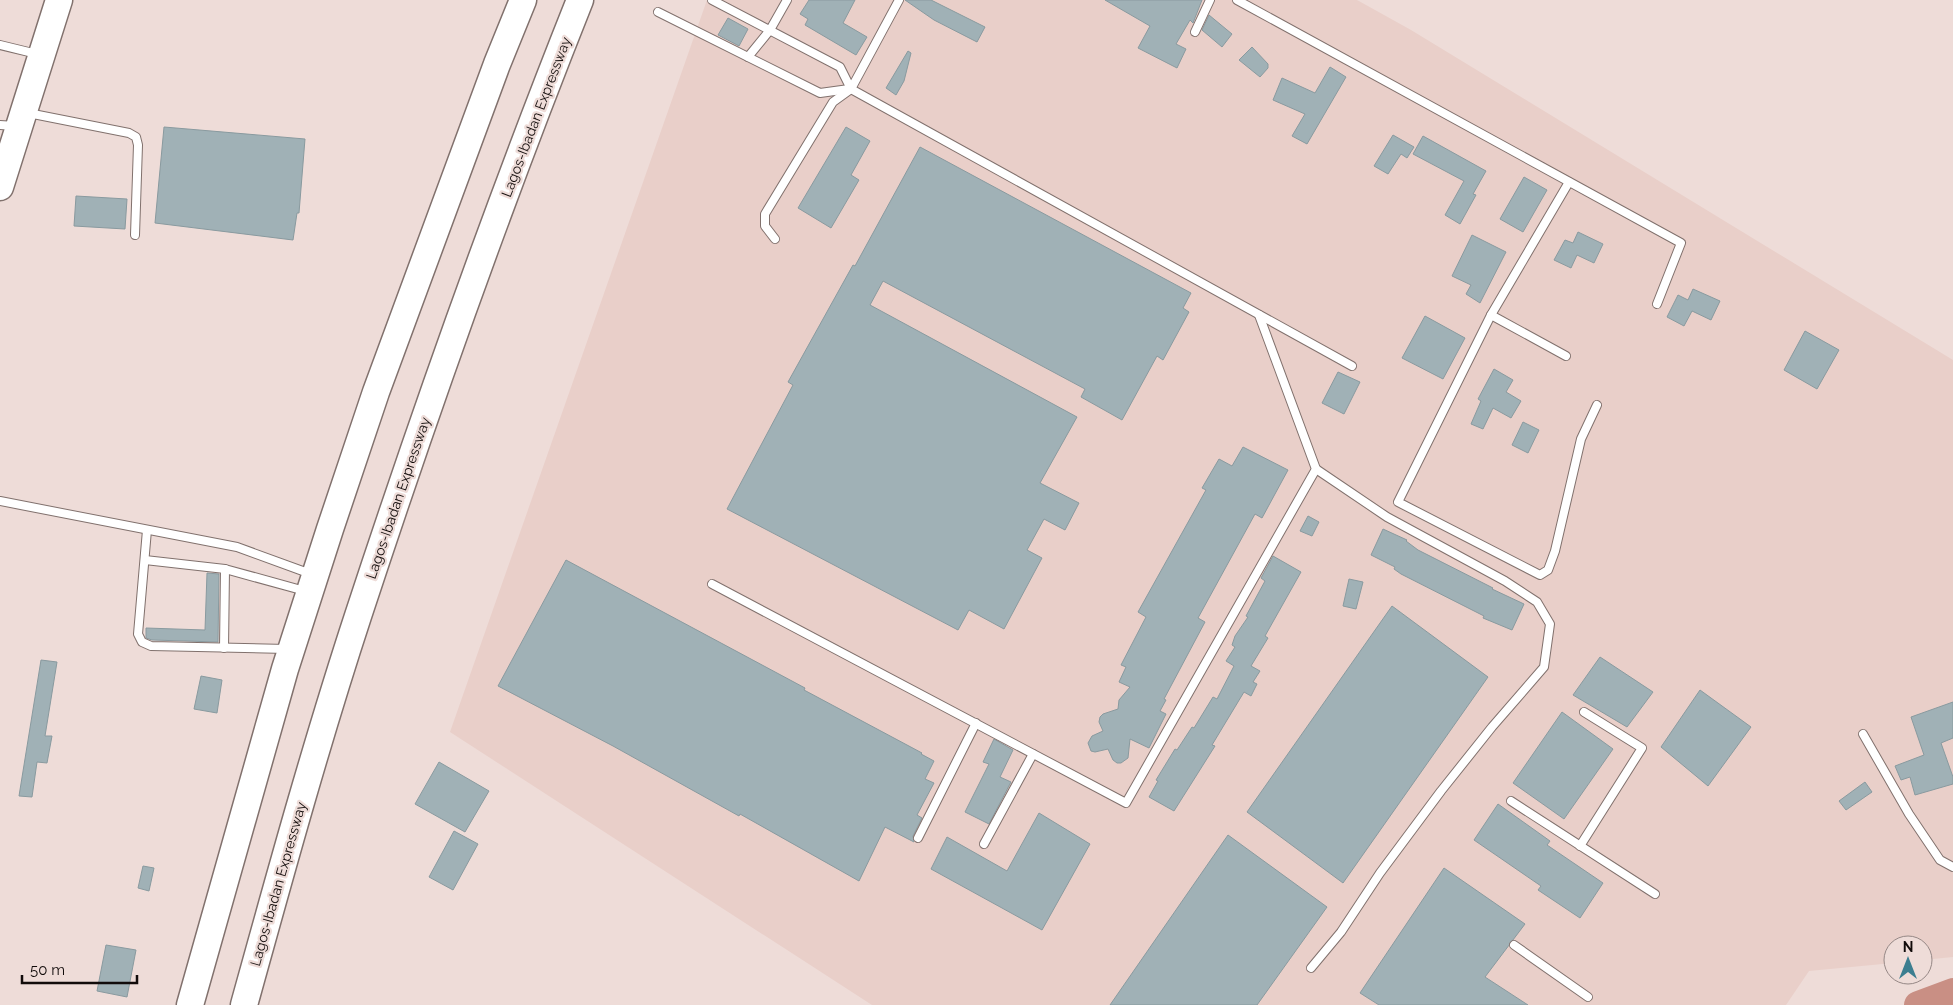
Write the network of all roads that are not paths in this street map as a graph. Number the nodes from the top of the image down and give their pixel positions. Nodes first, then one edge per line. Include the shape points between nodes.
1 (59, 0) edge
2 (524, 0) edge
3 (580, 0) edge
4 (712, 0) edge
5 (787, 0) edge
6 (898, 0) edge
7 (1210, 0) edge
8 (1237, 0) edge
9 (658, 12) dead end
10 (770, 30) junction
11 (1195, 32) dead end
12 (0, 45) edge
13 (41, 55) junction
14 (748, 57) junction
15 (851, 89) junction
16 (14, 121) edge
17 (1569, 182) junction
18 (0, 187) edge
19 (135, 235) dead end
20 (776, 239) dead end
21 (1657, 304) dead end
22 (1259, 315) junction
23 (1491, 315) junction
24 (1566, 356) dead end
25 (1352, 366) dead end
26 (1597, 405) dead end
27 (1316, 469) junction
28 (0, 501) edge
29 (147, 530) junction
30 (144, 560) junction
31 (225, 569) junction
32 (312, 584) junction
33 (712, 584) dead end
34 (224, 648) junction
35 (291, 649) junction
36 (1584, 712) dead end
37 (976, 723) junction
38 (1863, 734) dead end
39 (1033, 754) junction
40 (1511, 801) dead end
41 (918, 838) dead end
42 (984, 844) dead end
43 (1580, 846) junction
44 (1953, 867) edge
45 (1655, 894) dead end
46 (1514, 945) dead end
47 (1311, 968) dead end
48 (1588, 996) dead end
49 (190, 1005) edge
50 (244, 1005) edge

1 - 13 highway
2 - 32 highway via 376,392
3 - 50 highway, Lagos-Ibadan Expressway via 458,319 357,618
4 - 10 lane
5 - 10 lane
6 - 15 lane
7 - 11 lane
8 - 17 lane
9 - 14 lane
10 - 14 lane
10 - 15 lane via 840,67
12 - 13 lane
13 - 16 highway
14 - 15 lane via 820,93
15 - 20 lane via 832,102 765,214 765,226
15 - 22 lane
16 - 18 highway
16 - 19 lane via 129,133 136,137
17 - 21 lane via 1681,243
17 - 23 lane
22 - 25 lane
22 - 27 lane
23 - 24 lane
23 - 26 lane via 1398,502 1540,575 1548,570 1556,551 1581,439
27 - 39 lane via 1126,803
27 - 47 lane via 1386,517 1505,581 1537,602 1550,624 1544,666 1441,791 1341,932
28 - 29 lane
29 - 30 lane
29 - 32 lane via 237,547
30 - 31 lane
30 - 34 lane via 138,634 142,642 151,646
31 - 32 lane
31 - 34 lane
32 - 35 highway
33 - 37 lane
34 - 35 lane
35 - 49 highway
36 - 43 lane via 1642,748
37 - 39 lane
37 - 41 lane
38 - 44 lane via 1940,860
39 - 42 lane
40 - 43 lane
43 - 45 lane
46 - 48 lane

